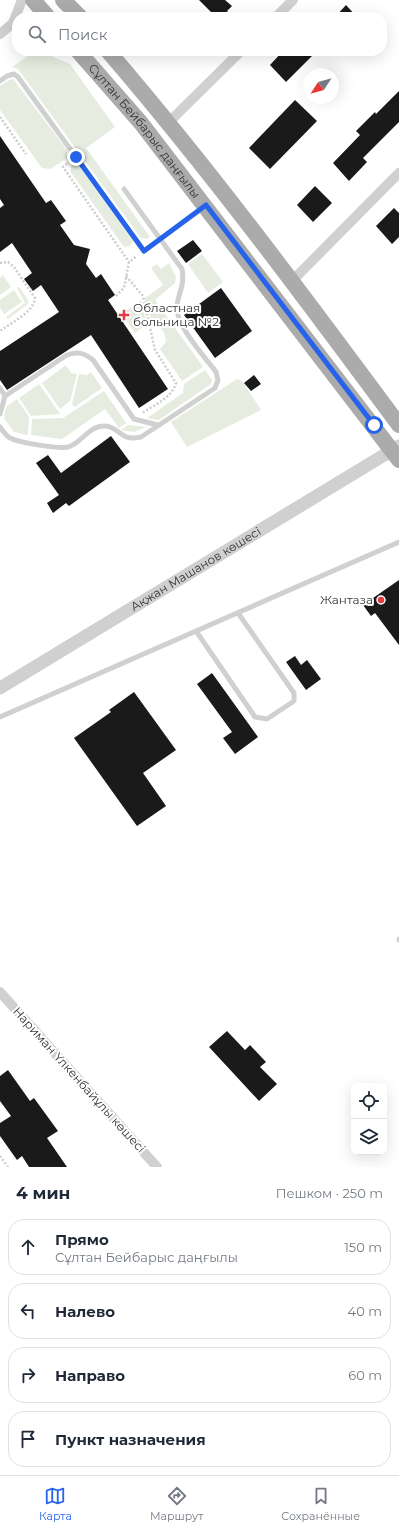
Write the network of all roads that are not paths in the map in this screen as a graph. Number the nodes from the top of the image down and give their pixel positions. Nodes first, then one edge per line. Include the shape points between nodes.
1 (22, 0) edge
2 (33, 0) edge
3 (63, 0) edge
4 (72, 0) edge
5 (293, 0) edge
6 (17, 12) edge
7 (44, 12) edge
8 (76, 12) edge
9 (78, 12) edge
10 (281, 12) edge
11 (12, 24) edge
12 (0, 34) edge
13 (82, 56) edge
14 (112, 56) edge
15 (236, 56) edge
16 (0, 81) edge
17 (169, 122) junction
18 (399, 173) edge
19 (124, 188) dead end
20 (206, 205) junction
21 (161, 239) junction
22 (292, 280) junction
23 (0, 388) edge
24 (5, 396) junction
25 (0, 414) edge
26 (158, 425) junction
27 (399, 425) edge
28 (0, 427) edge
29 (397, 452) edge
30 (399, 542) edge
31 (238, 613) junction
32 (196, 631) junction
33 (0, 688) edge
34 (0, 717) edge
35 (0, 992) edge
36 (158, 1167) edge

1 - 6 street
2 - 7 main road
3 - 8 main road
4 - 9 main road
5 - 10 street
11 - 12 street
13 - 20 main road, Сұлтан Бейбарыс даңғылы via 141,122
14 - 17 main road, Сұлтан Бейбарыс даңғылы
15 - 17 street
16 - 21 lane via 14,74 18,77 144,251
17 - 22 main road, Сұлтан Бейбарыс даңғылы
18 - 22 street
19 - 21 lane
20 - 21 lane
20 - 29 main road, Сұлтан Бейбарыс даңғылы
21 - 26 lane via 182,269 184,280 177,315 182,326 216,372 218,380 214,388
22 - 27 main road, Сұлтан Бейбарыс даңғылы
23 - 24 lane
24 - 25 lane
24 - 26 lane via 67,355 75,352 84,353 93,360 134,419
26 - 28 lane via 141,437 131,439 106,426 96,427 69,446 60,447 9,438
29 - 33 street, Ақжан Машанов көшесі
30 - 31 lane
31 - 32 lane
31 - 32 lane via 294,693 294,701 267,719 255,717
32 - 34 lane
35 - 36 street, Нариман Үлкенбайұлы көшесі

